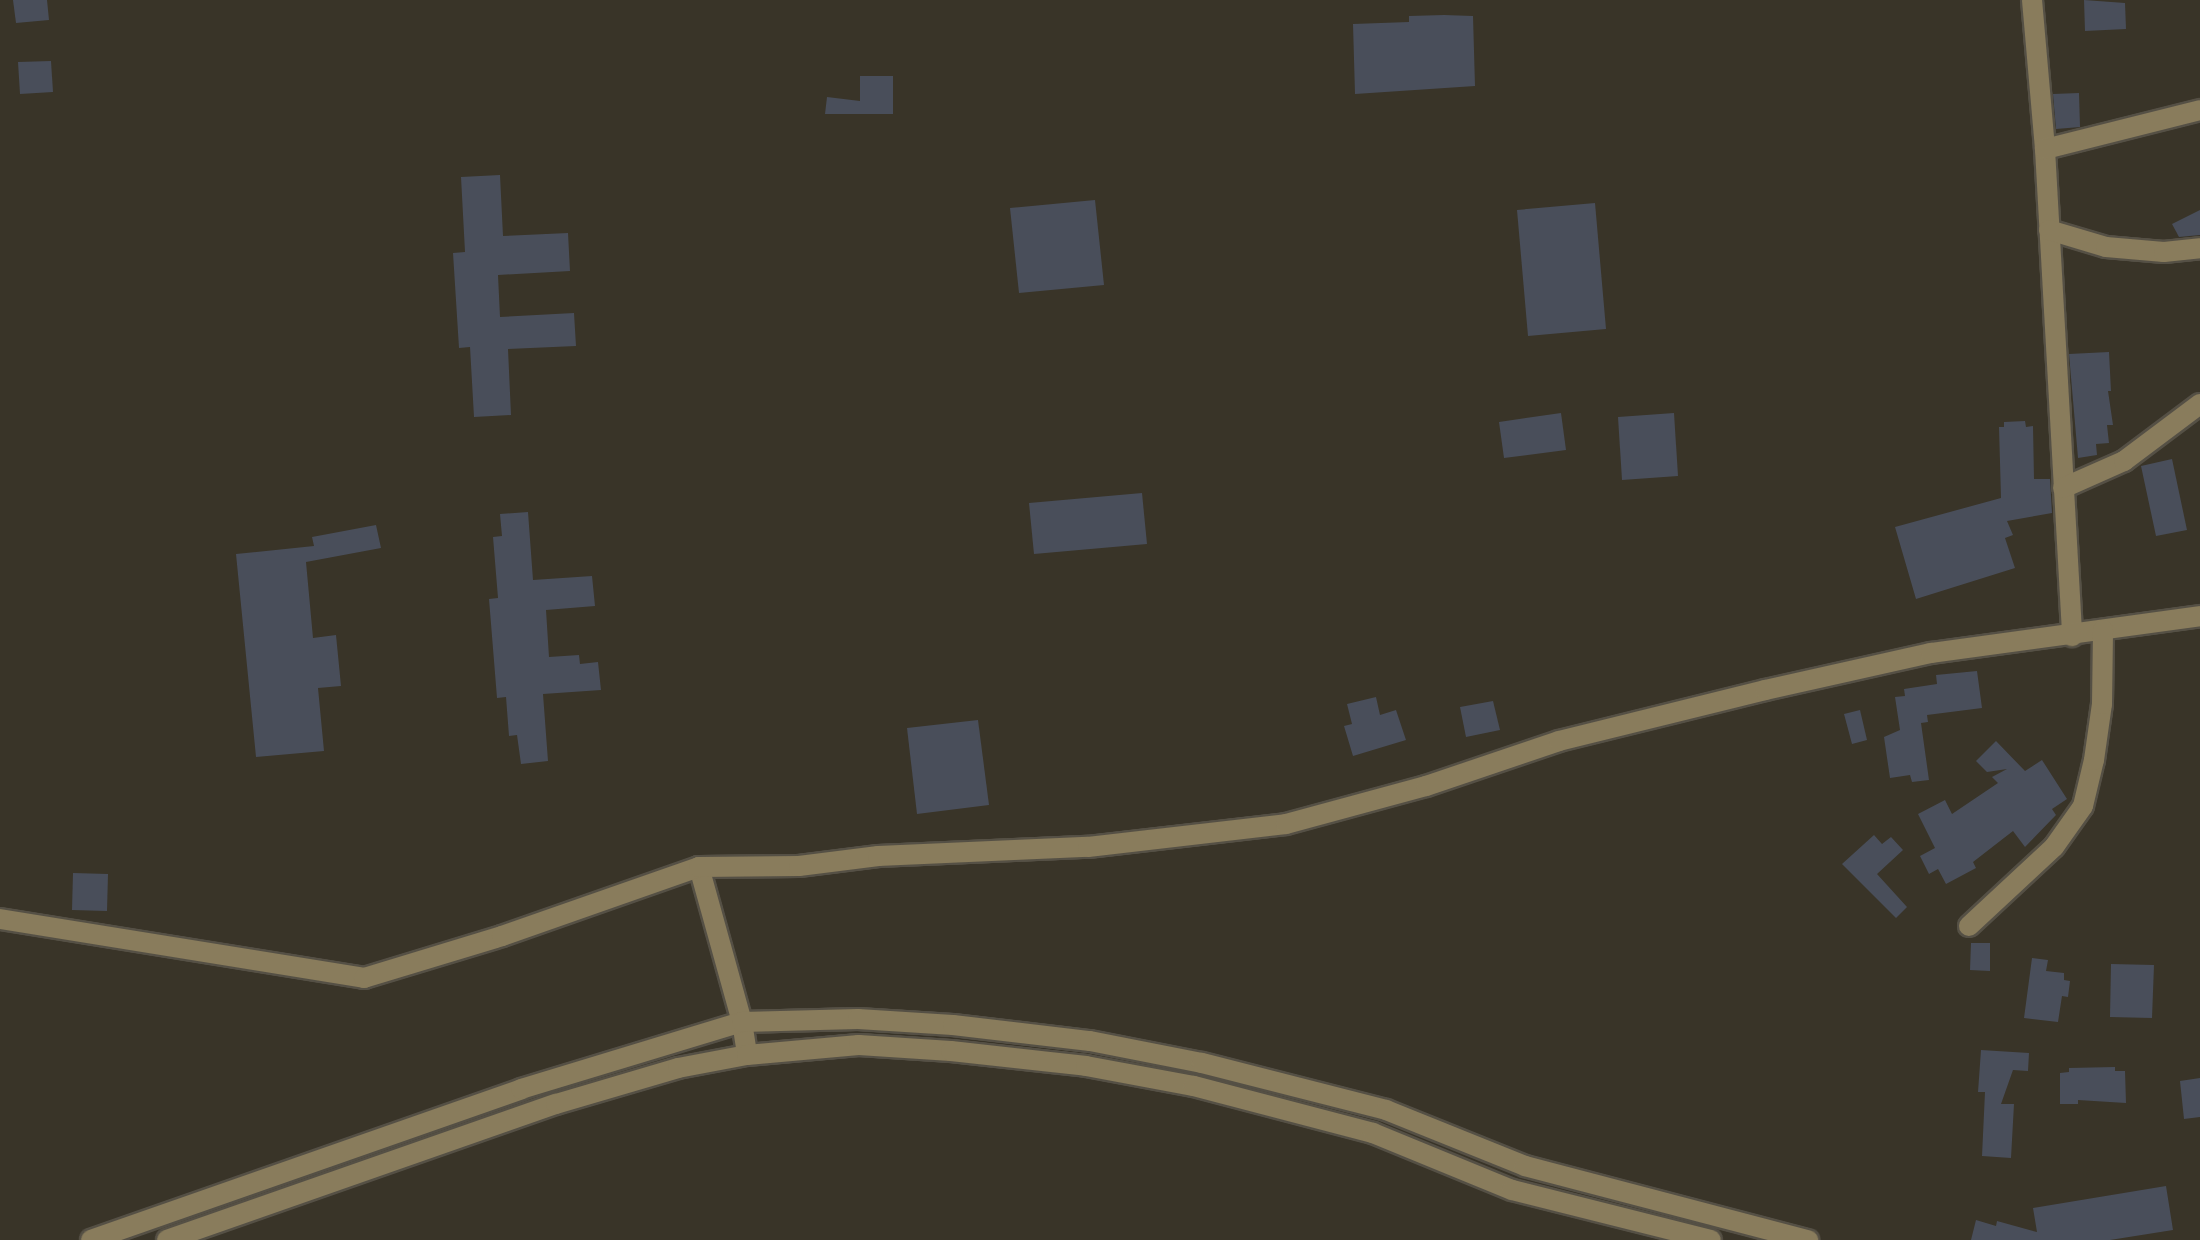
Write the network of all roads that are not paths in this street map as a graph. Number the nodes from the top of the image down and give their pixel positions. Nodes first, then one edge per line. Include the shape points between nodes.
1 (2032, 0) edge
2 (2200, 110) edge
3 (2045, 149) junction
4 (2049, 230) junction
5 (2200, 248) edge
6 (2200, 404) edge
7 (2063, 488) junction
8 (2200, 616) edge
9 (2103, 630) junction
10 (2072, 636) junction
11 (699, 867) junction
12 (0, 919) edge
13 (1969, 926) dead end
14 (742, 1022) junction
15 (747, 1055) junction
16 (91, 1240) edge
17 (167, 1240) edge
18 (1711, 1240) edge
19 (1808, 1240) edge

1 - 3 street
2 - 3 street
3 - 4 street
4 - 5 street via 2106,247 2164,252
4 - 7 street
6 - 7 street via 2124,461
7 - 10 street
8 - 9 street
9 - 10 street
9 - 13 street via 2102,704 2083,806 2054,847
10 - 11 street via 1931,653 1765,690 1559,741 1426,786 1286,824 1088,847 878,856 799,866
11 - 12 street via 364,978
11 - 14 street
14 - 15 street
14 - 16 street via 521,1089
14 - 19 street via 858,1019 953,1025 1137,1049 1386,1110 1525,1166
15 - 17 street via 678,1068 556,1104
15 - 18 street via 859,1045 951,1051 1086,1066 1194,1086 1373,1133 1512,1190

